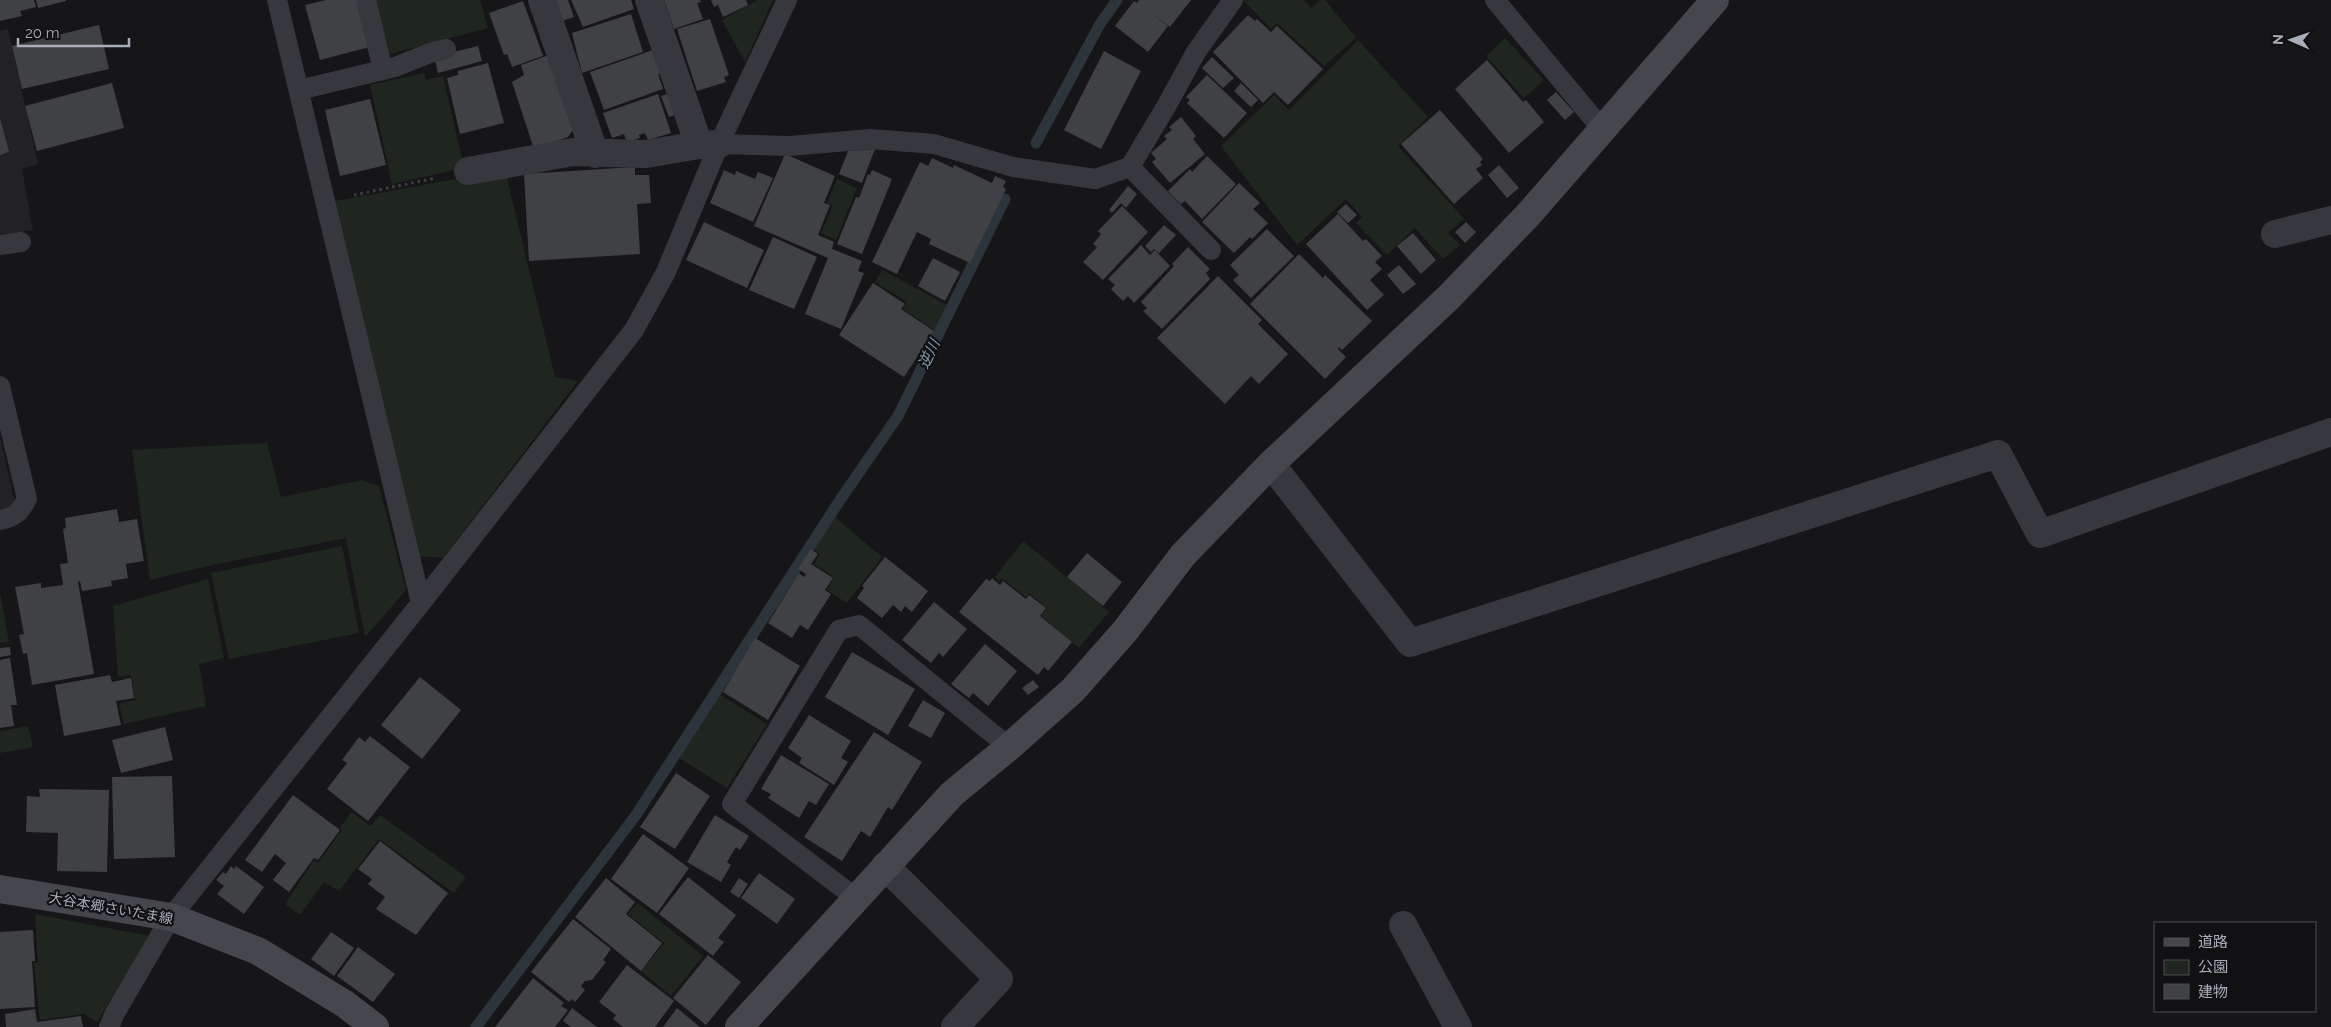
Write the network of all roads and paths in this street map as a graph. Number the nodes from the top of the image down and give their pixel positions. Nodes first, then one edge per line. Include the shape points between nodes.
1 (277, 0) edge
2 (366, 0) edge
3 (542, 0) edge
4 (648, 0) edge
5 (787, 0) edge
6 (1233, 0) edge
7 (1495, 0) edge
8 (1715, 0) edge
9 (446, 49) dead end
10 (383, 70) junction
11 (299, 90) junction
12 (1602, 129) junction
13 (709, 145) junction
14 (595, 154) junction
15 (1130, 167) junction
16 (468, 170) joint
17 (324, 197) junction
18 (2331, 220) edge
19 (2275, 234) dead end
20 (20, 242) dead end
21 (0, 246) edge
22 (1211, 250) dead end
23 (0, 386) edge
24 (2331, 432) edge
25 (1271, 464) junction
26 (0, 520) edge
27 (421, 603) junction
28 (1009, 747) junction
29 (885, 866) junction
30 (0, 889) edge
31 (857, 899) junction
32 (171, 917) junction
33 (1403, 926) dead end
34 (110, 1027) edge
35 (375, 1027) edge
36 (740, 1027) edge
37 (955, 1027) edge
38 (1458, 1027) edge

1 - 11 lane
2 - 10 lane
3 - 14 street
4 - 13 street
5 - 13 lane
6 - 15 lane via 1196,52
7 - 12 lane
8 - 12 street
9 - 10 lane
10 - 11 lane
11 - 17 lane
12 - 25 street via 1528,215 1449,297
13 - 14 street via 646,154
13 - 15 lane via 789,146 871,139 934,144 1013,167 1095,179
13 - 27 lane via 666,272 634,330
14 - 16 street via 573,152
15 - 22 lane
16 - 17 path via 344,197
17 - 27 lane
18 - 19 street
20 - 21 lane
23 - 26 lane via 27,499 20,512
24 - 25 street via 2040,534 1998,454 1410,643
25 - 28 street via 1183,555 1126,631 1073,690
27 - 32 lane
28 - 29 street via 952,794
28 - 31 lane via 859,625 839,630 732,804
29 - 31 street
29 - 37 street via 999,980
30 - 32 street, 大谷本郷さいたま線
31 - 36 street
32 - 34 lane
32 - 35 street, 大谷本郷さいたま線 via 258,951 345,1004
33 - 38 street

